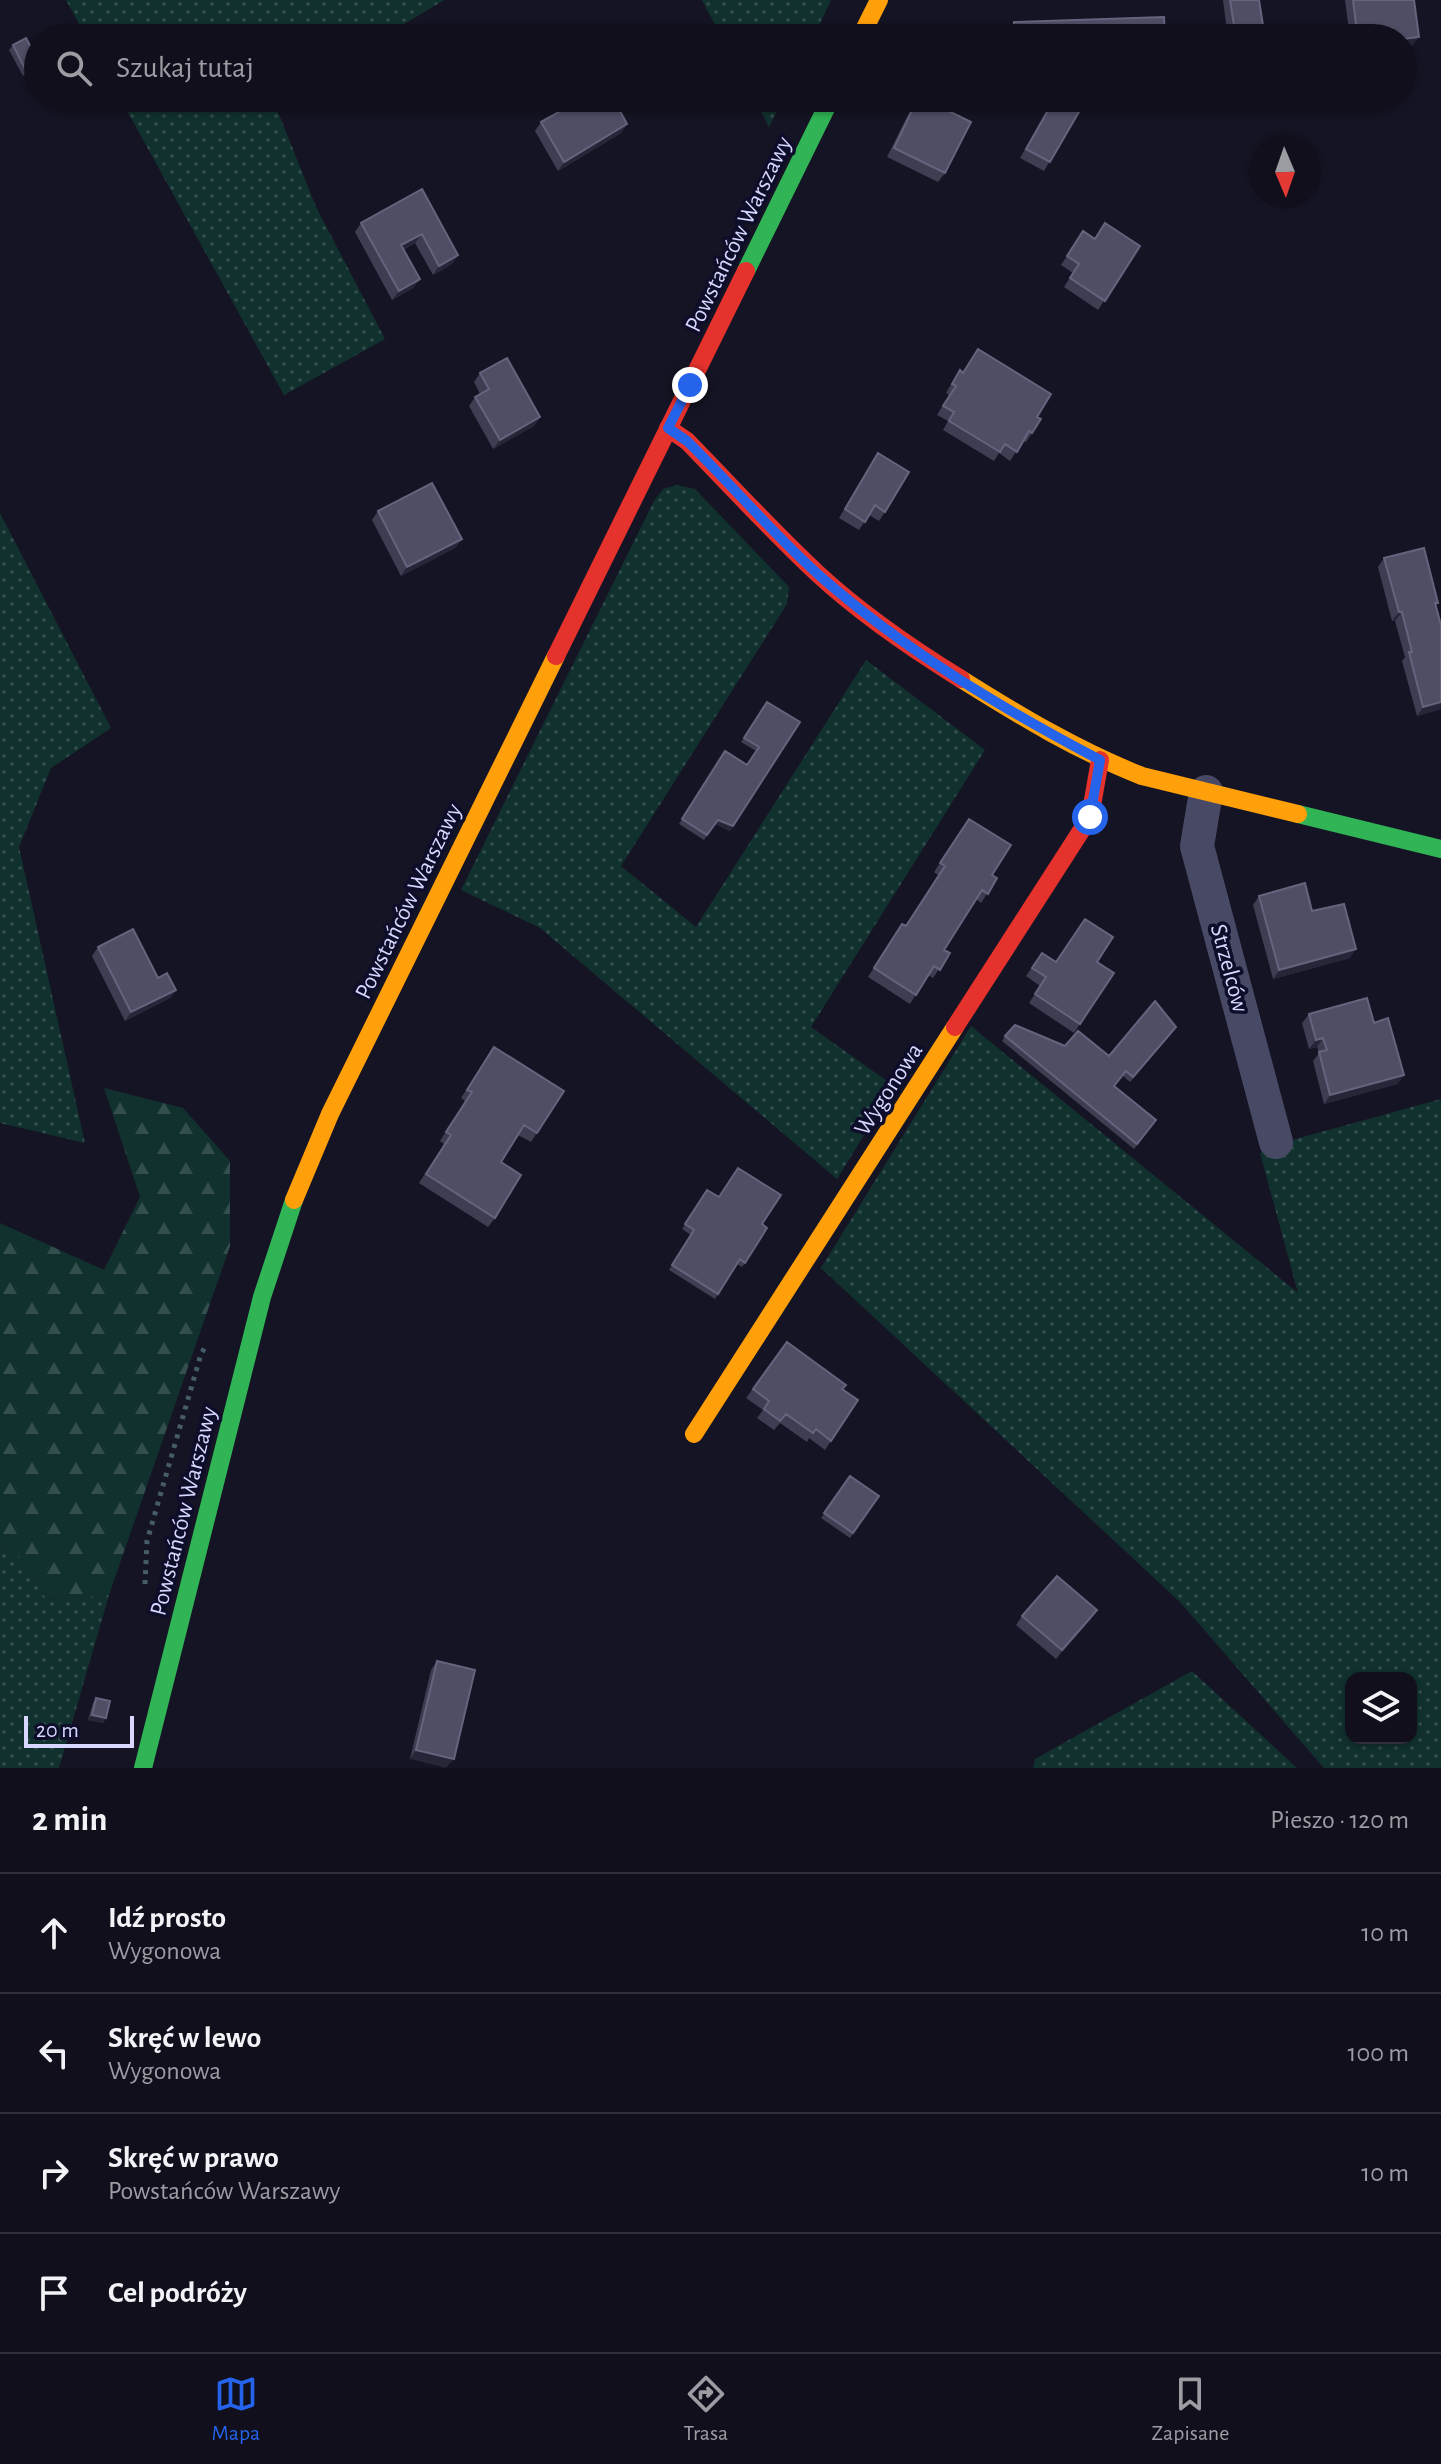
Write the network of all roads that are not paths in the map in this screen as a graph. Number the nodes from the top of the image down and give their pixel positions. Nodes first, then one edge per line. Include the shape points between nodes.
1 (879, 0) edge
2 (867, 24) edge
3 (824, 112) edge
4 (668, 428) junction
5 (1100, 760) junction
6 (1206, 792) junction
7 (1441, 849) edge
8 (1276, 1142) dead end
9 (694, 1434) dead end
10 (143, 1768) edge

1 - 2 street
3 - 4 street, Powstańców Warszawy
4 - 5 street via 874,621 942,668
4 - 10 street, Powstańców Warszawy via 330,1114 289,1211 262,1297
5 - 6 street
5 - 9 street, Wygonowa via 1090,817
6 - 7 street
6 - 8 street, Strzelców via 1197,846

